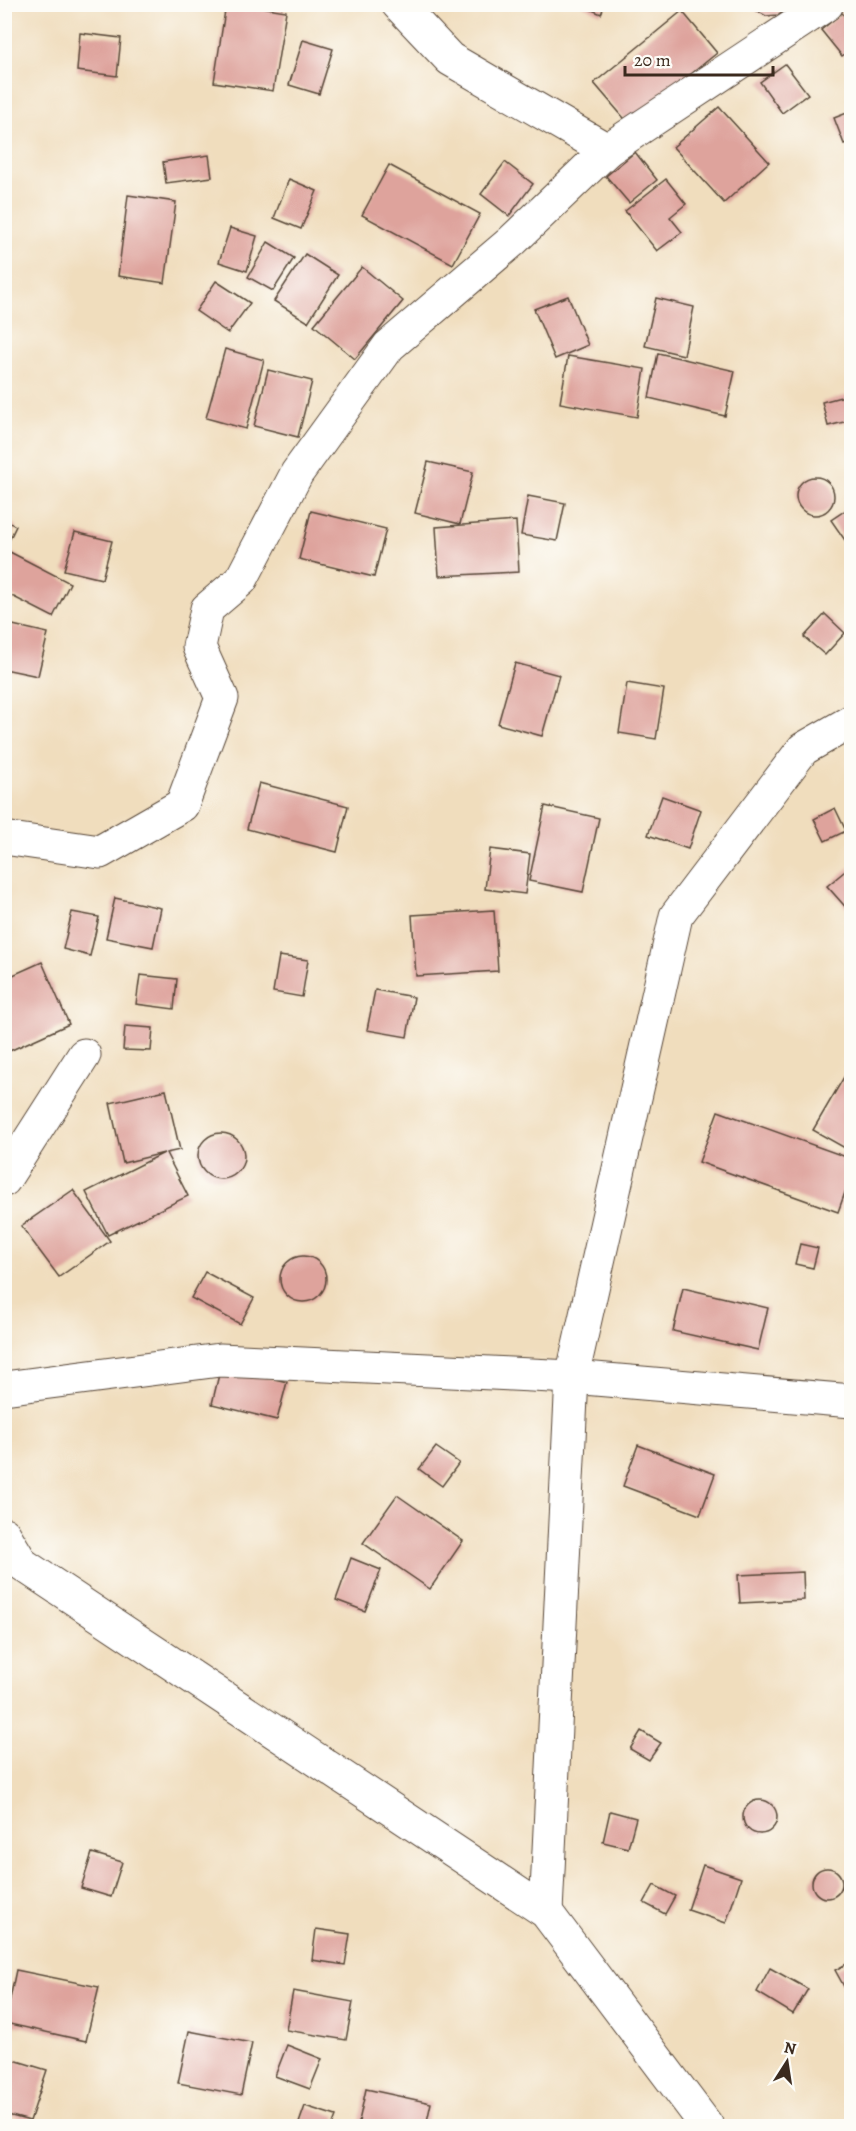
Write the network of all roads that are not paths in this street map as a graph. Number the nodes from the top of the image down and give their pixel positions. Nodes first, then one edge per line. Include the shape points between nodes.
1 (398, 4) edge
2 (827, 4) edge
3 (607, 150) junction
4 (852, 721) edge
5 (4, 838) edge
6 (84, 1055) dead end
7 (4, 1180) edge
8 (572, 1377) junction
9 (4, 1388) edge
10 (852, 1401) edge
11 (4, 1534) edge
12 (546, 1912) junction
13 (706, 2127) edge

1 - 3 street via 450,58
2 - 3 street
3 - 5 street via 511,242 388,346 297,474 241,580 207,609 199,647 222,698 182,806 100,852
4 - 8 street via 803,749 676,916
6 - 7 street
8 - 9 street via 220,1360
8 - 10 street
8 - 12 street
11 - 12 street via 22,1563
12 - 13 street

